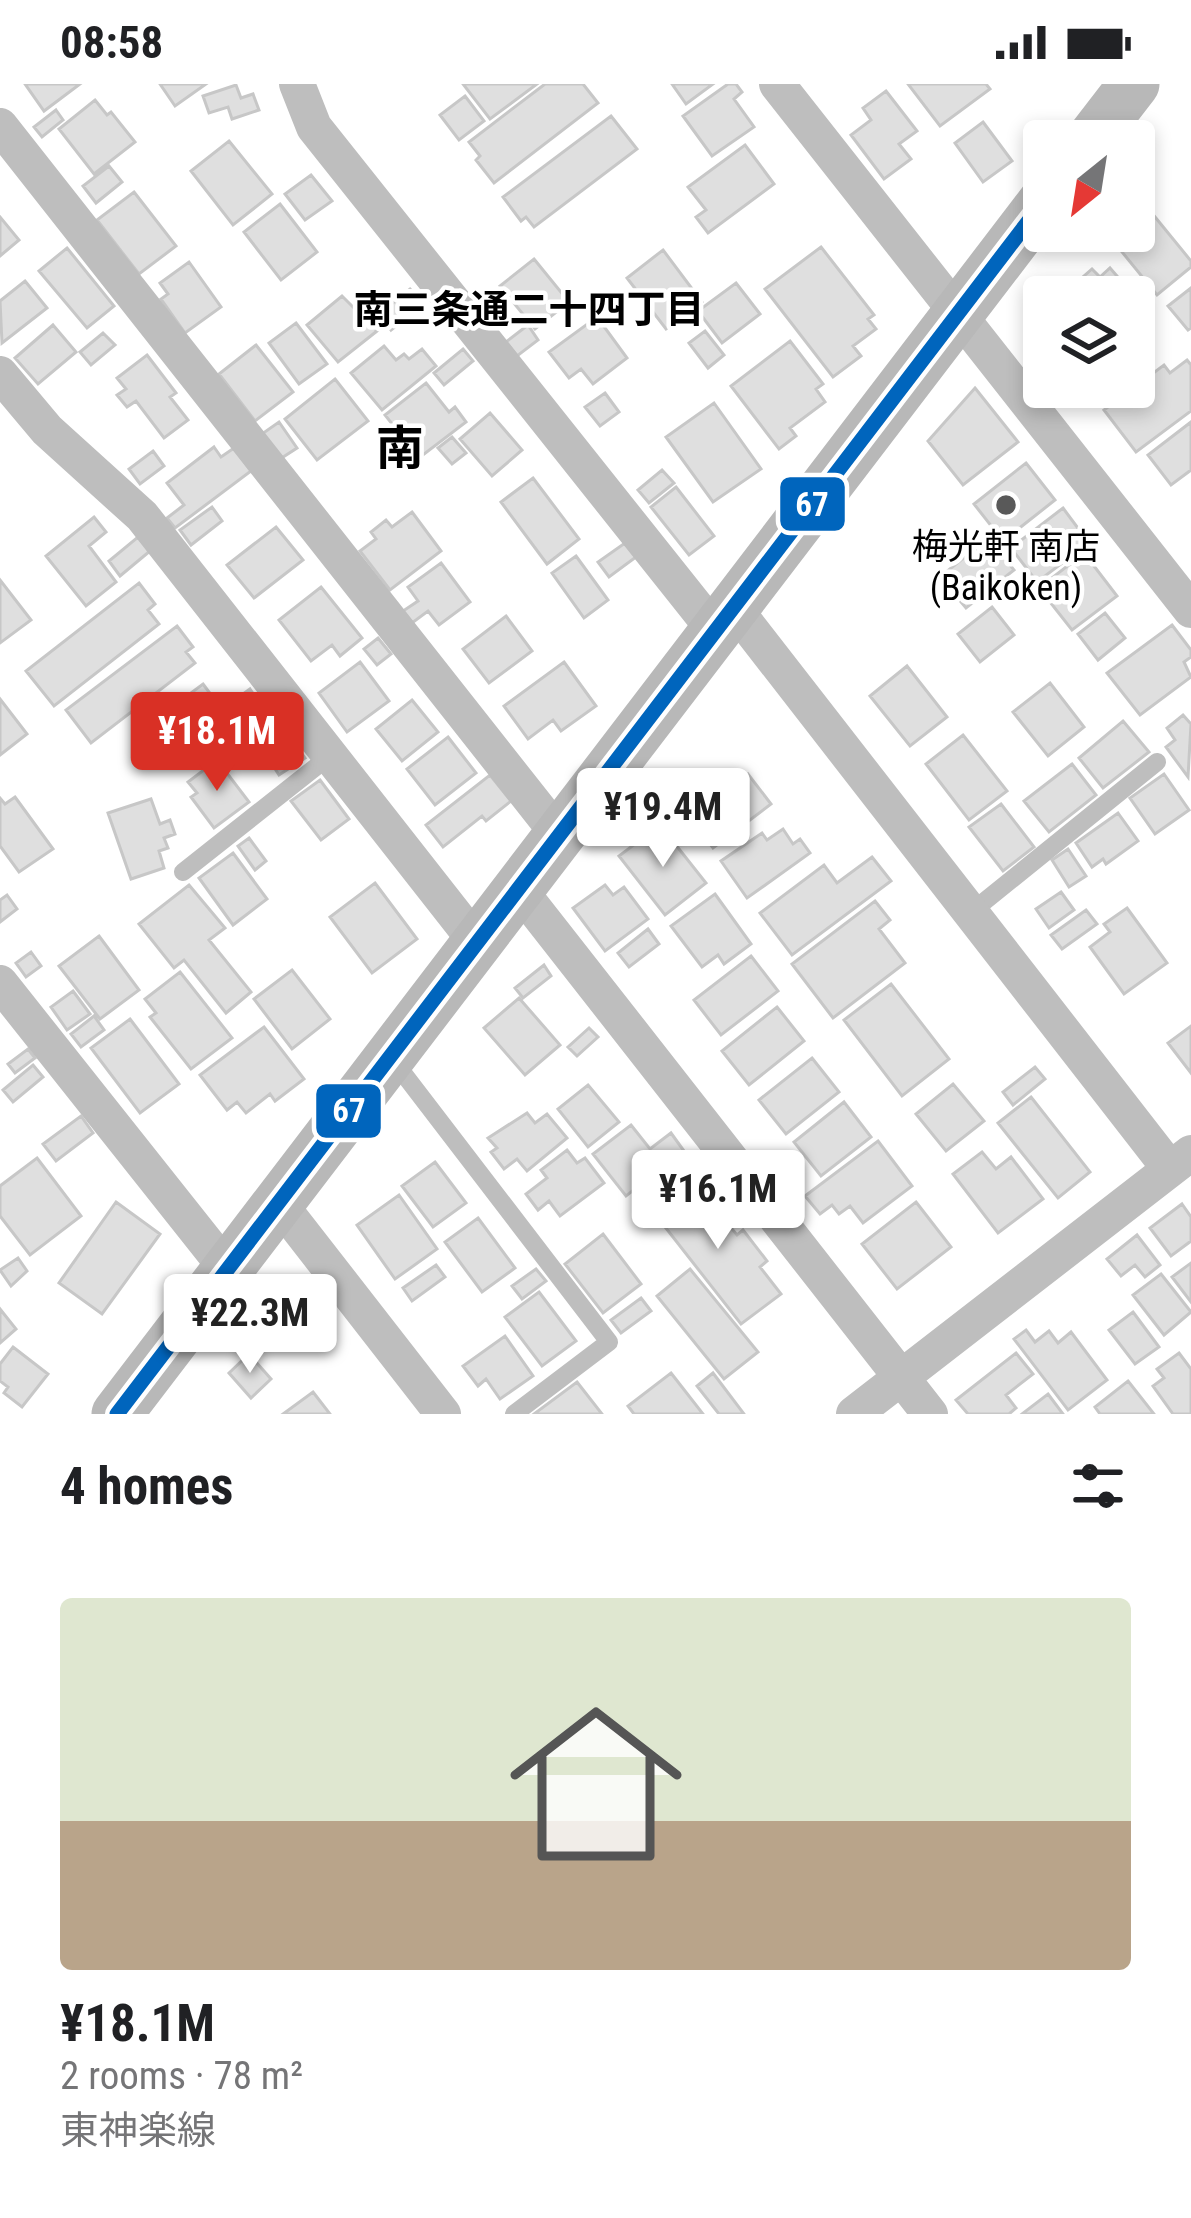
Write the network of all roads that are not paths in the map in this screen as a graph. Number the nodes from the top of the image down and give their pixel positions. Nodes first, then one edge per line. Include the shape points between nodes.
1 (297, 84) edge
2 (777, 84) edge
3 (1134, 84) edge
4 (1106, 120) edge
5 (0, 126) edge
6 (1023, 229) edge
7 (958, 315) junction
8 (0, 374) edge
9 (1191, 610) edge
10 (725, 620) junction
11 (331, 755) junction
12 (1157, 762) dead end
13 (559, 835) junction
14 (183, 872) dead end
15 (518, 888) junction
16 (970, 913) junction
17 (477, 943) junction
18 (0, 982) edge
19 (390, 1057) junction
20 (1180, 1161) edge
21 (278, 1202) junction
22 (226, 1269) junction
23 (902, 1378) junction
24 (117, 1414) edge
25 (443, 1414) edge
26 (514, 1414) edge
27 (854, 1414) edge
28 (930, 1414) edge

1 - 10 street via 314,127
2 - 7 street
3 - 4 street
5 - 13 street
6 - 7 street
7 - 9 street
7 - 10 street
8 - 11 street via 47,430 142,516
10 - 13 street
10 - 16 street
11 - 14 lane
11 - 17 street
12 - 16 lane
13 - 15 street
15 - 17 street
15 - 23 street
16 - 20 street
17 - 19 street
18 - 22 street
19 - 21 street
19 - 26 lane via 610,1342
20 - 23 street
21 - 22 street
21 - 25 street
22 - 24 street
23 - 27 street
23 - 28 street

